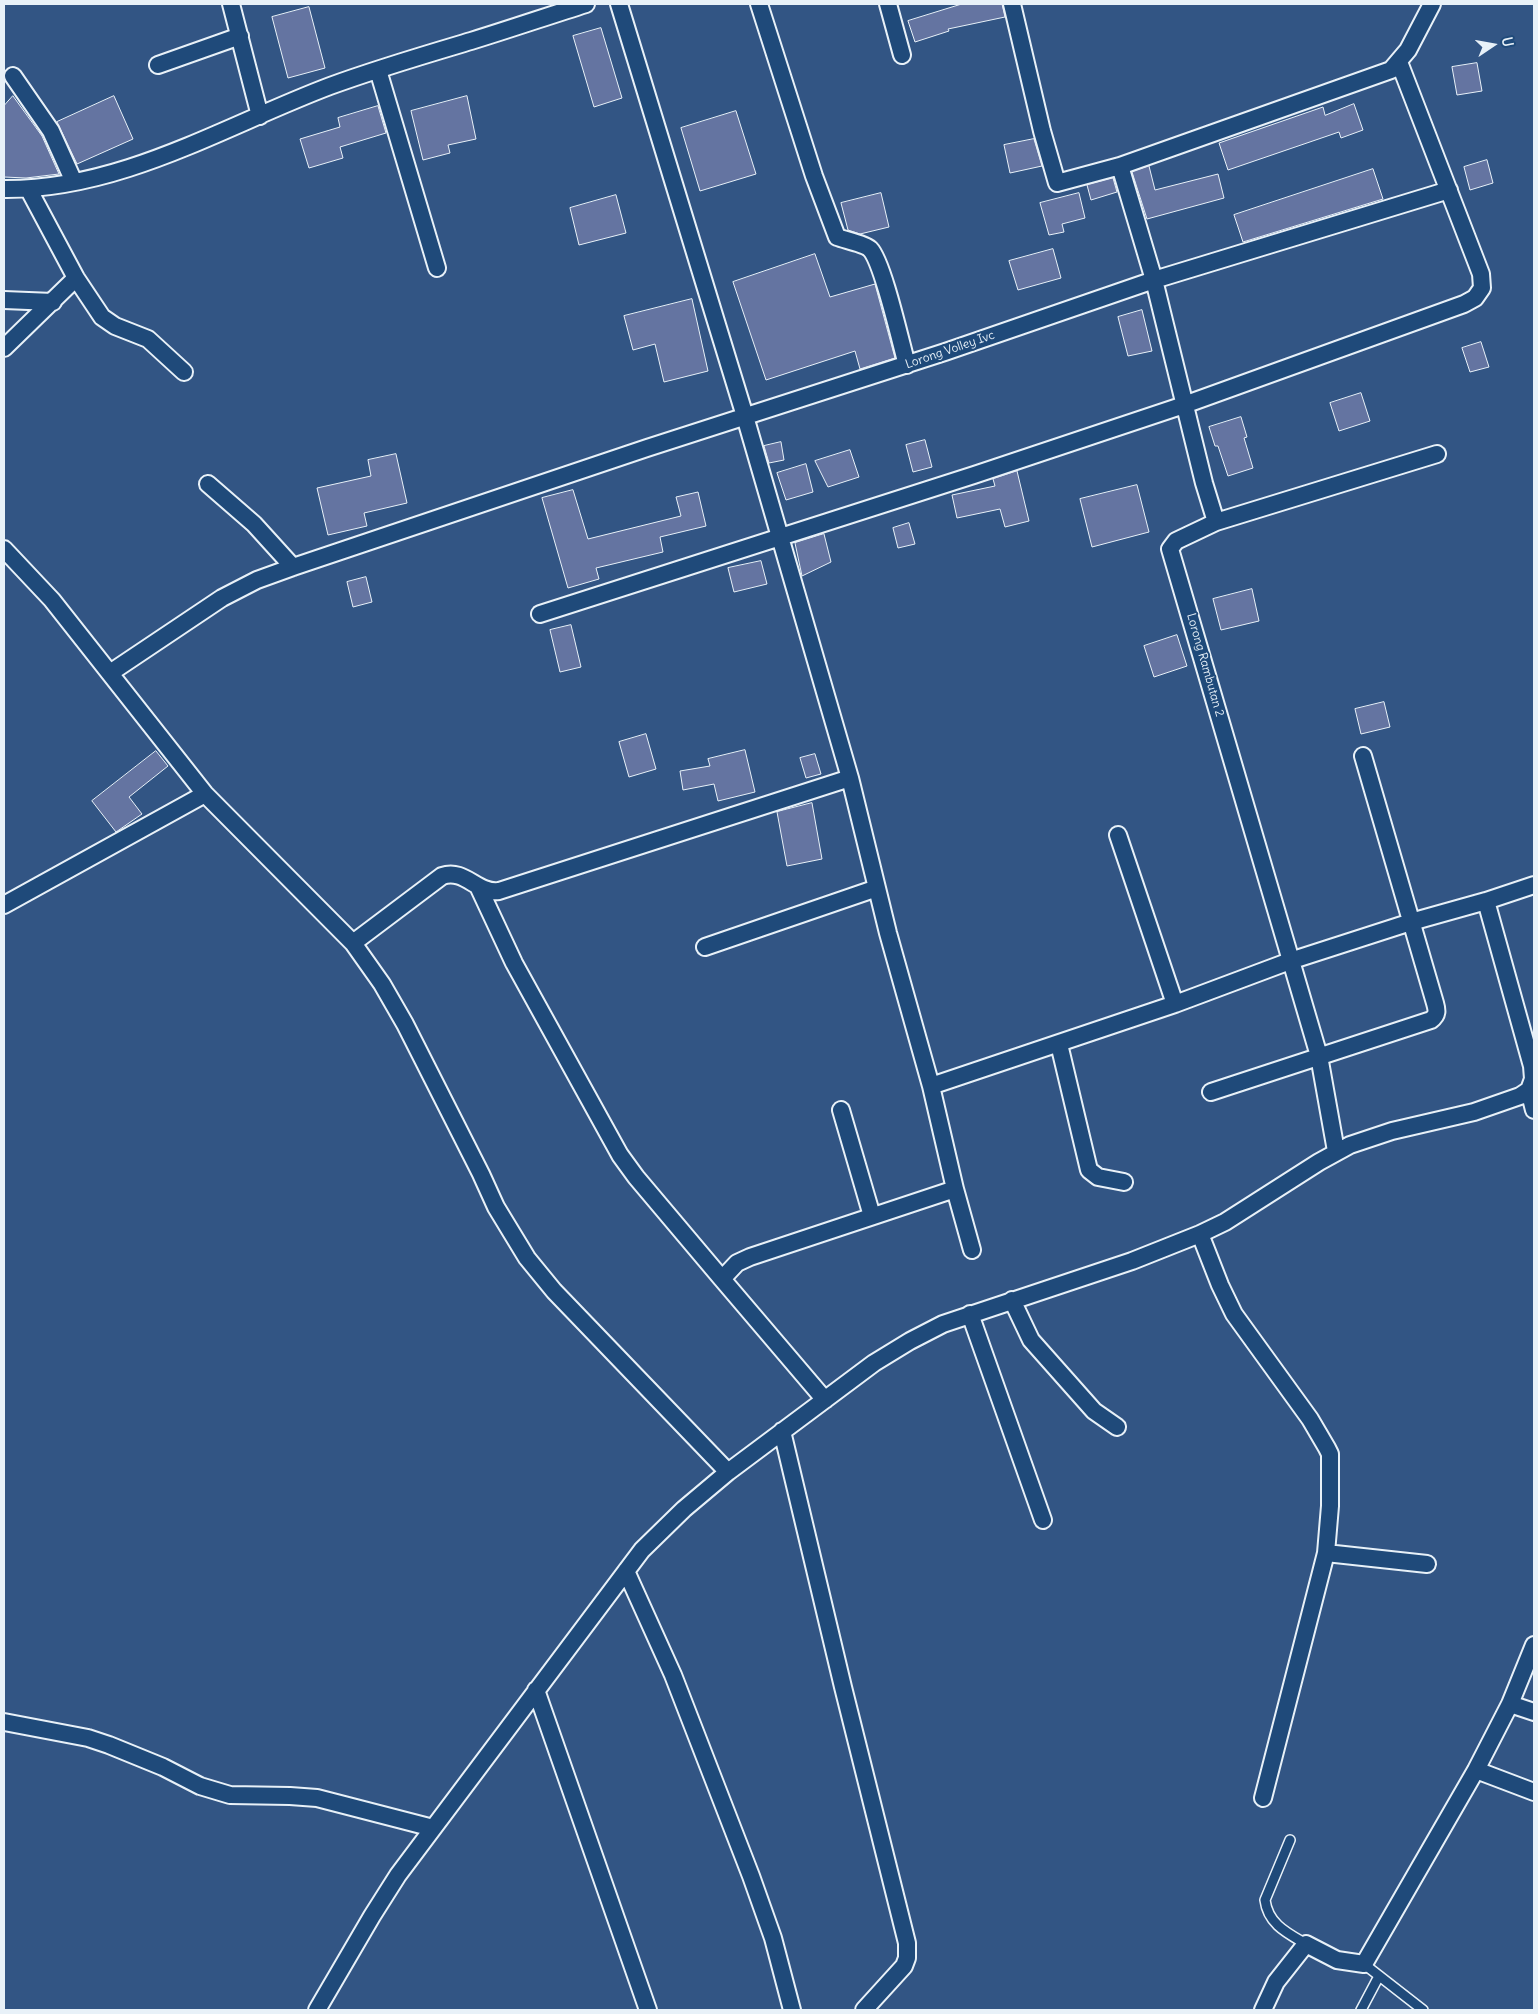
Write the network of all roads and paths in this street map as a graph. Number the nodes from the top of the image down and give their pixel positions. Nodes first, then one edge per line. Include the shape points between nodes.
1 (231, 4) edge
2 (586, 4) edge
3 (619, 4) edge
4 (759, 4) edge
5 (888, 4) edge
6 (1012, 4) edge
7 (1432, 4) edge
8 (240, 36) junction
9 (902, 55) dead end
10 (1399, 62) junction
11 (158, 65) dead end
12 (378, 70) junction
13 (13, 76) dead end
14 (260, 116) junction
15 (1120, 166) junction
16 (74, 182) junction
17 (4, 190) edge
18 (29, 190) junction
19 (1450, 190) junction
20 (437, 268) dead end
21 (76, 278) junction
22 (1154, 280) junction
23 (4, 300) edge
24 (53, 302) junction
25 (4, 348) edge
26 (907, 365) junction
27 (184, 372) dead end
28 (1184, 405) junction
29 (745, 418) junction
30 (1437, 454) dead end
31 (208, 484) dead end
32 (1216, 522) junction
33 (779, 537) junction
34 (4, 548) edge
35 (293, 567) junction
36 (540, 614) dead end
37 (110, 673) junction
38 (1363, 756) dead end
39 (850, 778) junction
40 (205, 794) junction
41 (1118, 835) dead end
42 (1534, 885) edge
43 (478, 886) junction
44 (877, 888) junction
45 (1486, 901) junction
46 (4, 906) edge
47 (1411, 922) junction
48 (353, 944) junction
49 (705, 947) dead end
50 (1290, 961) junction
51 (1175, 1004) junction
52 (1058, 1044) junction
53 (1318, 1056) junction
54 (931, 1086) junction
55 (1529, 1090) junction
56 (1211, 1092) dead end
57 (841, 1110) dead end
58 (1534, 1110) edge
59 (1336, 1151) junction
60 (1124, 1182) dead end
61 (955, 1189) junction
62 (872, 1216) junction
63 (1200, 1234) junction
64 (972, 1250) dead end
65 (722, 1279) junction
66 (1012, 1300) junction
67 (970, 1314) junction
68 (825, 1400) junction
69 (1117, 1427) dead end
70 (782, 1431) junction
71 (728, 1472) junction
72 (1043, 1520) dead end
73 (1326, 1553) junction
74 (1427, 1564) dead end
75 (626, 1571) junction
76 (1534, 1645) edge
77 (536, 1690) junction
78 (1510, 1704) junction
79 (1534, 1712) edge
80 (4, 1722) edge
81 (1476, 1770) junction
82 (1534, 1792) edge
83 (1263, 1798) dead end
84 (433, 1828) junction
85 (1290, 1840) dead end
86 (1306, 1944) junction
87 (1364, 1964) junction
88 (1379, 1976) junction
89 (317, 2010) edge
90 (648, 2010) edge
91 (792, 2010) edge
92 (864, 2010) edge
93 (1263, 2010) edge
94 (1361, 2010) edge
95 (1423, 2010) edge

1 - 8 street
2 - 12 street
3 - 29 street
4 - 26 street via 814,176 838,237 870,248 874,255
5 - 9 street
6 - 15 street via 1057,184
7 - 10 street
8 - 11 street
8 - 14 street
10 - 15 street via 1379,76
10 - 19 street
12 - 14 street
12 - 20 street
13 - 16 street via 51,131
14 - 16 street via 176,152
15 - 22 street
16 - 18 street
17 - 18 street
18 - 21 street
19 - 22 street, Lorong Volley Ivc
19 - 28 street via 1481,274 1482,288 1475,298
21 - 24 street
21 - 27 street via 102,317 115,326 148,339
22 - 26 street, Lorong Volley Ivc
22 - 28 street
23 - 24 street
24 - 25 street
26 - 29 street, Lorong Volley Ivc
28 - 32 street
28 - 33 street
29 - 33 street
29 - 35 street, Lorong Volley Ivc
30 - 32 street, Lorong Rambutan 2
31 - 35 street via 254,524
32 - 50 street, Lorong Rambutan 2 via 1176,541 1171,552
33 - 36 street
33 - 39 street
34 - 37 street via 52,600
35 - 37 street, Lorong Volley Ivc via 222,598
37 - 40 street
38 - 47 street
39 - 43 street via 507,889 492,892
39 - 44 street
40 - 46 street
40 - 48 street
41 - 51 street
42 - 45 street
43 - 48 street via 456,874 442,876
43 - 65 street via 514,963 620,1155
44 - 49 street
44 - 54 street
45 - 47 street
45 - 55 street via 1532,1066 1533,1079
47 - 50 street
47 - 53 street via 1437,1010 1435,1016
48 - 71 street via 382,984 405,1024 496,1207 527,1258 554,1291
50 - 51 street
50 - 53 street, Lorong Rambutan 2
51 - 52 street
52 - 54 street
52 - 60 street via 1089,1170 1098,1177
53 - 56 street
53 - 59 street, Lorong Rambutan 2
54 - 61 street
55 - 58 street
55 - 59 street via 1474,1112 1374,1136
57 - 62 street
59 - 63 street via 1225,1222
61 - 62 street
61 - 64 street
62 - 65 street via 750,1257 736,1263
63 - 66 street via 1132,1261
63 - 73 street via 1234,1314 1328,1448
65 - 68 street
66 - 67 street
66 - 69 street via 1031,1340 1094,1412
67 - 68 street via 925,1332 892,1351
67 - 72 street
68 - 70 street
70 - 71 street
70 - 92 street via 907,1943 904,1966
71 - 75 street via 684,1509 642,1550
73 - 74 street
73 - 83 street
75 - 77 street
75 - 91 street via 672,1675 751,1876 773,1938
76 - 78 street
77 - 84 street
77 - 90 street
78 - 79 street
78 - 81 street
80 - 84 street via 88,1738 163,1767 200,1786 230,1795 316,1798
81 - 82 street
81 - 87 street
84 - 89 street via 398,1874
85 - 86 lane via 1265,1900 1266,1909 1276,1924
86 - 87 street via 1337,1960
86 - 93 street via 1276,1982
87 - 88 lane
88 - 94 lane
88 - 95 lane

